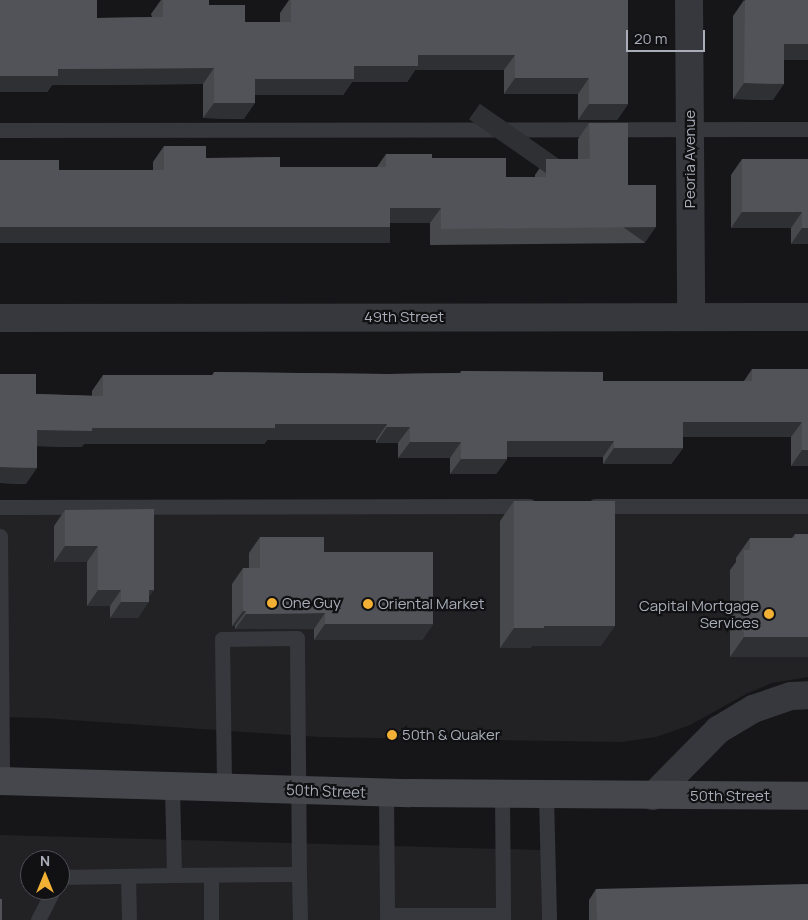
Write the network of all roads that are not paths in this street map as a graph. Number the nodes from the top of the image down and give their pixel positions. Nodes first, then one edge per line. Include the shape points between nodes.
1 (689, 0) edge
2 (808, 129) edge
3 (0, 130) edge
4 (690, 130) junction
5 (691, 317) junction
6 (808, 317) edge
7 (0, 318) edge
8 (0, 506) edge
9 (549, 506) edge
10 (579, 506) edge
11 (808, 506) edge
12 (0, 536) edge
13 (1, 664) edge
14 (808, 695) edge
15 (1, 781) edge
16 (172, 786) junction
17 (224, 787) junction
18 (299, 790) junction
19 (386, 792) junction
20 (502, 794) junction
21 (546, 795) junction
22 (653, 796) junction
23 (808, 796) edge
24 (298, 874) junction
25 (174, 875) junction
26 (211, 875) junction
27 (128, 876) junction
28 (70, 878) edge
29 (48, 900) edge
30 (387, 917) edge
31 (503, 918) edge
32 (38, 920) edge
33 (129, 920) edge
34 (211, 920) edge
35 (300, 920) edge
36 (549, 920) edge

1 - 4 street, Peoria Avenue
2 - 4 lane
3 - 4 lane
4 - 5 street, Peoria Avenue
5 - 6 street, 49th Street
5 - 7 street, 49th Street
8 - 9 lane
10 - 11 lane
12 - 13 lane
13 - 15 lane
14 - 22 street, 50th Street via 791,696 753,709 718,730
15 - 16 main road, 50th Street
16 - 17 main road, 50th Street
16 - 25 lane
17 - 18 main road, 50th Street
17 - 18 lane via 222,639 297,638
18 - 19 main road, 50th Street
18 - 24 lane
19 - 20 main road, 50th Street
19 - 30 lane
20 - 21 main road, 50th Street
20 - 31 lane
21 - 22 main road, 50th Street
21 - 36 lane
22 - 23 main road, 50th Street
24 - 26 lane
24 - 35 lane
25 - 26 lane
25 - 27 lane
26 - 34 lane
27 - 28 lane
27 - 33 lane
29 - 32 lane
30 - 31 lane

